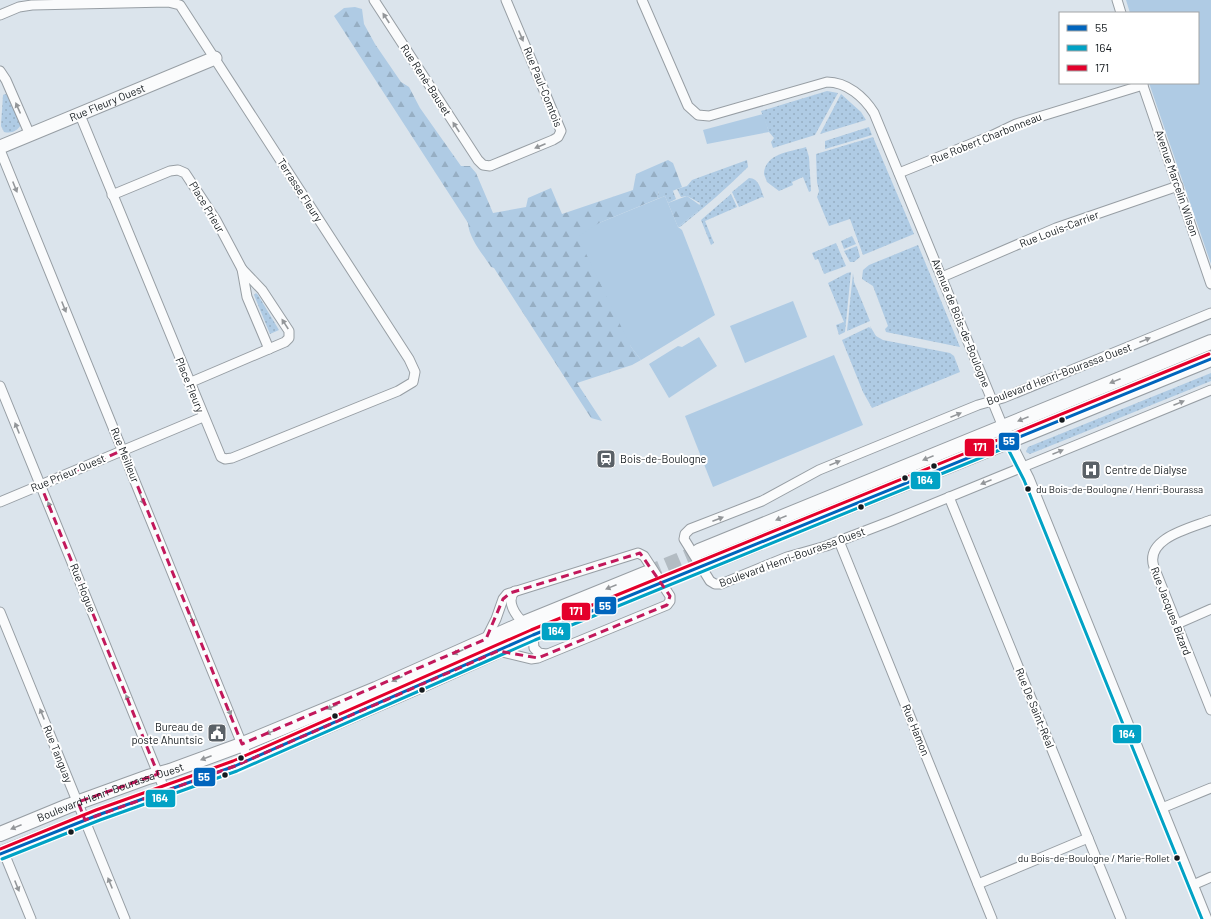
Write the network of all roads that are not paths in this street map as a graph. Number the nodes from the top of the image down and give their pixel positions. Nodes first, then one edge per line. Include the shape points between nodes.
1 (374, 0) edge
2 (506, 0) edge
3 (642, 0) edge
4 (1117, 0) edge
5 (1121, 12) edge
6 (0, 14) edge
7 (215, 58) junction
8 (0, 71) edge
9 (1142, 84) edge
10 (80, 115) junction
11 (30, 135) junction
12 (0, 147) edge
13 (0, 150) edge
14 (478, 160) joint
15 (899, 173) junction
16 (1178, 186) junction
17 (112, 195) junction
18 (242, 269) junction
19 (942, 277) junction
20 (1211, 284) edge
21 (1211, 313) edge
22 (1211, 342) edge
23 (269, 349) junction
24 (1211, 359) edge
25 (415, 377) joint
26 (189, 383) junction
27 (0, 386) edge
28 (1211, 390) edge
29 (992, 401) junction
30 (203, 417) junction
31 (1003, 427) junction
32 (1009, 441) junction
33 (123, 450) junction
34 (1022, 466) junction
35 (41, 486) junction
36 (949, 496) junction
37 (0, 502) edge
38 (1211, 520) edge
39 (838, 541) junction
40 (699, 551) tunnel mouth
41 (707, 564) tunnel mouth
42 (647, 573) tunnel mouth
43 (655, 585) tunnel mouth
44 (514, 591) junction
45 (1211, 610) edge
46 (0, 612) edge
47 (524, 623) junction
48 (1177, 624) junction
49 (533, 635) junction
50 (486, 639) junction
51 (498, 651) junction
52 (546, 654) junction
53 (1210, 703) edge
54 (242, 744) junction
55 (248, 759) junction
56 (158, 774) junction
57 (1211, 788) edge
58 (165, 791) junction
59 (78, 802) junction
60 (1162, 808) junction
61 (85, 820) junction
62 (0, 834) edge
63 (1088, 838) junction
64 (2, 854) edge
65 (1211, 878) edge
66 (978, 884) junction
67 (1193, 885) junction
68 (31, 919) edge
69 (125, 919) edge
70 (992, 919) edge
71 (1121, 919) edge
72 (1207, 919) edge

14 -> 1 street, Rue René-Bauset
2 -> 14 street, Rue Paul-Comtois via 560,126 560,133 553,140 492,166 485,166
3 - 15 street, Avenue de Bois-de-Boulogne via 693,113 709,116 820,83 836,83 851,90 872,110
4 - 5 street
6 - 7 street, Terrasse Fleury via 32,5 168,2 179,4
7 - 10 street, Rue Fleury Ouest
7 - 25 street, Terrasse Fleury via 409,359 414,367
11 -> 8 street
9 - 15 street, Rue Robert Charbonneau via 1022,122
9 - 16 street, Avenue Marcelin Wilson
10 - 11 street, Rue Fleury Ouest
10 - 17 street, Place Fleury
11 - 12 street, Rue Fleury Ouest
13 -> 33 street, Rue Meilleur
15 - 19 street, Avenue de Bois-de-Boulogne
16 - 19 street, Rue Louis-Carrier via 1056,228
16 - 20 street, Avenue Marcelin Wilson
17 - 18 street, Place Prieur via 170,171 183,172 189,177 216,220
17 - 26 street, Place Fleury
18 - 23 street, Place Prieur via 247,297
23 -> 18 street, Place Prieur via 288,340 289,331 262,290
19 - 29 street, Avenue de Bois-de-Boulogne
29 -> 21 street, Boulevard Henri-Bourassa Ouest
22 -> 31 main road
23 - 26 street, Place Prieur
24 - 32 main road, Boulevard Henri-Bourassa Ouest
25 - 30 street, Place Fleury via 411,384 402,389 229,459 223,459 219,454
26 - 30 street, Place Fleury
35 -> 27 street, Rue Hogue
34 -> 28 street, Boulevard Henri-Bourassa Ouest
29 - 31 street, Avenue de Bois-de-Boulogne
39 -> 29 street, Boulevard Henri-Bourassa Ouest via 787,557 718,585 710,582 684,539 687,531 762,501 819,470
30 - 33 street, Rue Prieur Ouest
31 - 32 street, Avenue de Bois-de-Boulogne
31 -> 40 main road
32 - 34 street, Avenue de Bois-de-Boulogne
32 - 41 main road, Boulevard Henri-Bourassa Ouest
33 - 35 street, Rue Prieur Ouest
33 -> 54 street, Rue Meilleur
34 -> 36 street, Boulevard Henri-Bourassa Ouest
34 - 60 street, Avenue de Bois-de-Boulogne
35 - 37 street, Rue Prieur Ouest
56 -> 35 street, Rue Hogue
36 - 39 street, Boulevard Henri-Bourassa Ouest
36 - 63 street, Rue De Saint-Réal
38 - 48 street, Rue Jacques Bizard via 1162,540 1153,552 1154,566
39 - 66 street, Rue Hamon
42 -> 47 main road, Boulevard Henri-Bourassa Ouest
43 - 49 main road, Boulevard Henri-Bourassa Ouest
44 - 47 street via 511,598 513,609
44 - 50 street via 503,599
44 - 52 street via 640,553 670,596 667,605
45 - 48 street
59 -> 46 street, Rue Tanguay
47 - 50 main road, Boulevard Henri-Bourassa Ouest
48 - 53 street, Rue Jacques Bizard
49 - 51 main road, Boulevard Henri-Bourassa Ouest
49 - 52 street via 534,648 539,653
50 -> 54 main road, Boulevard Henri-Bourassa Ouest via 364,694
51 - 52 street via 531,659
51 - 55 main road, Boulevard Henri-Bourassa Ouest
54 - 55 street, Rue Meilleur
54 -> 56 main road, Boulevard Henri-Bourassa Ouest
55 - 58 main road, Boulevard Henri-Bourassa Ouest
56 - 58 street, Rue Hogue
56 - 59 main road, Boulevard Henri-Bourassa Ouest
57 - 60 street
58 - 61 main road, Boulevard Henri-Bourassa Ouest
59 - 61 street, Rue Tanguay
59 -> 62 main road, Boulevard Henri-Bourassa Ouest
60 - 67 street, Avenue de Bois-de-Boulogne
61 - 64 main road, Boulevard Henri-Bourassa Ouest
69 -> 61 street, Rue Tanguay
63 - 66 street
63 - 71 street, Rue De Saint-Réal
64 -> 68 street
65 - 67 street
66 - 70 street, Rue Hamon
67 - 72 street, Avenue de Bois-de-Boulogne

